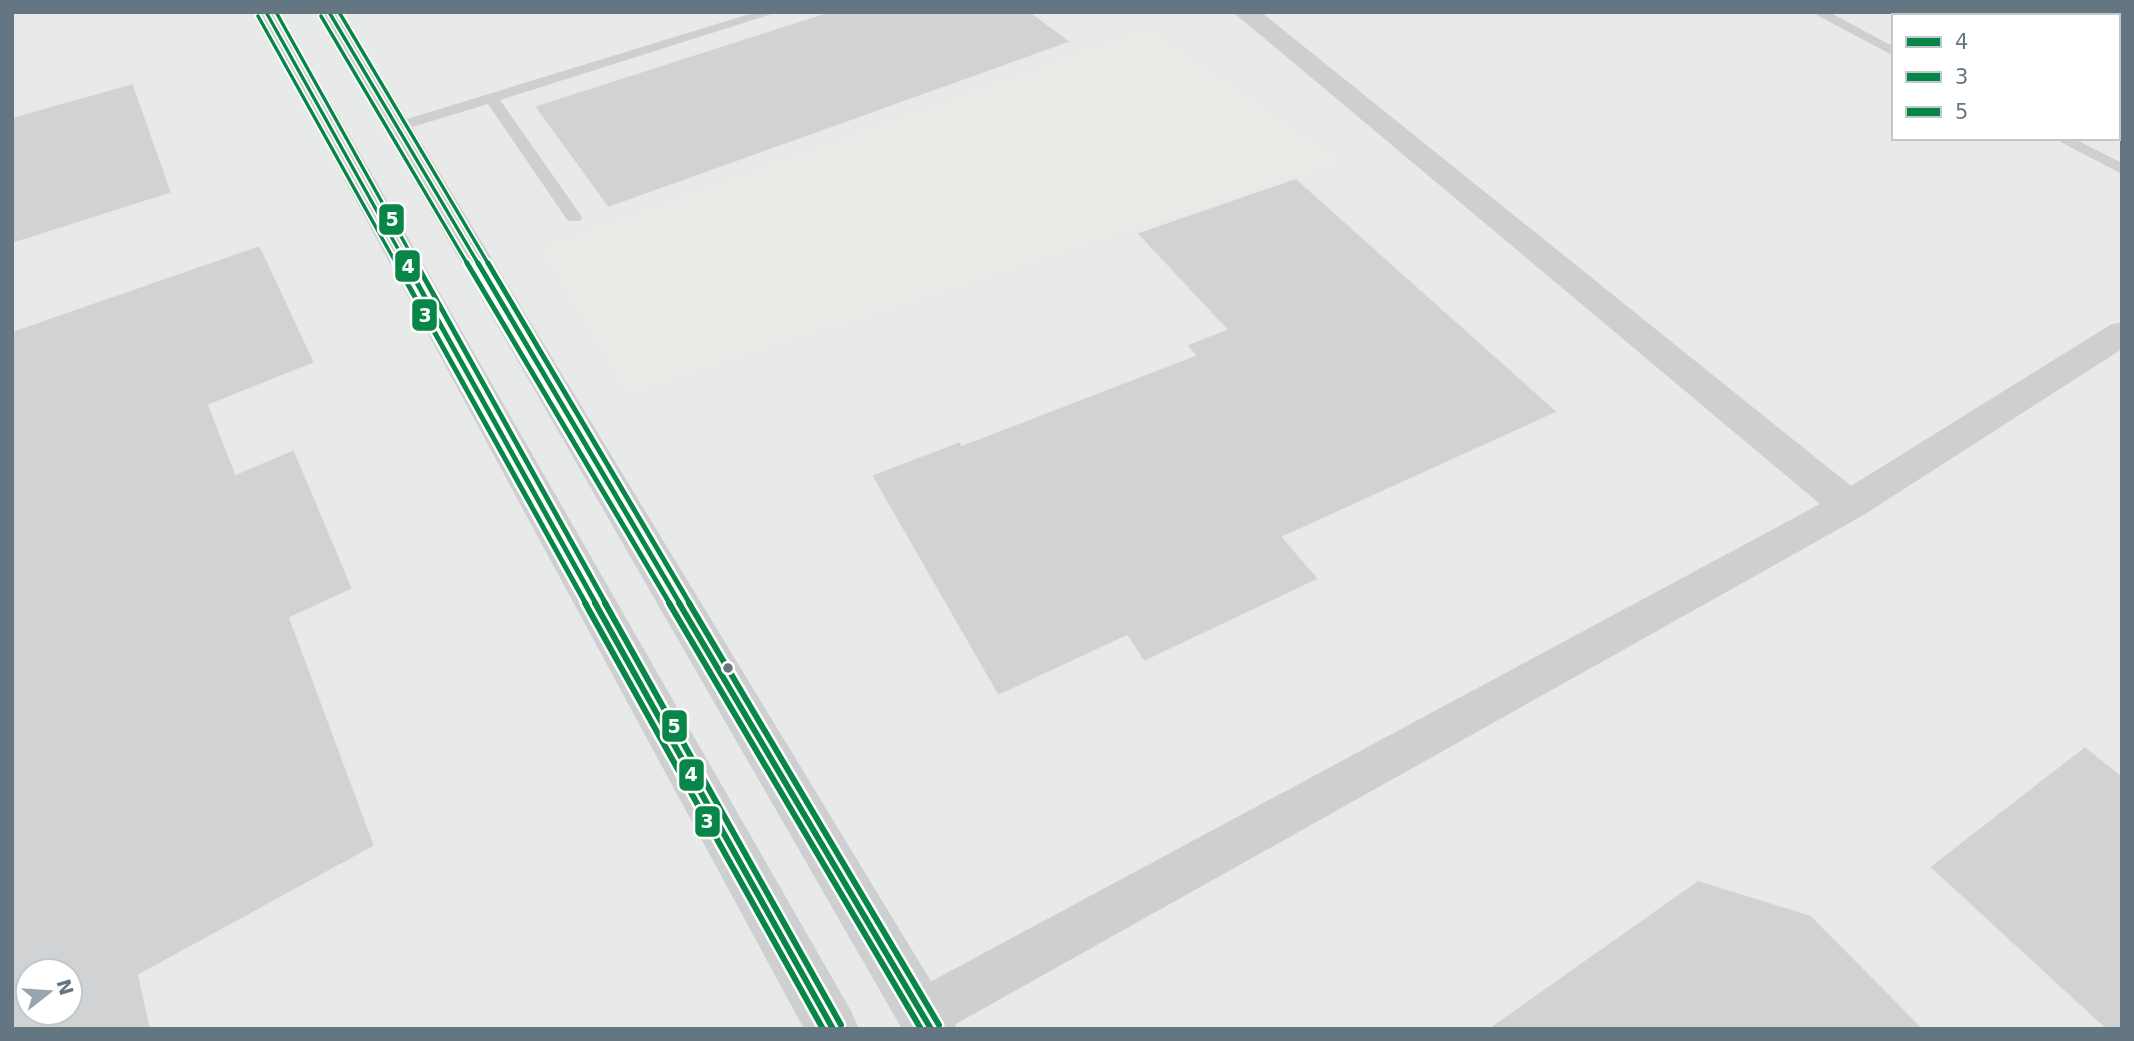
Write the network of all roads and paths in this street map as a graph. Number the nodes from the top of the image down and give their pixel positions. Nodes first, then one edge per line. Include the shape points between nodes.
1 (266, 12) edge
2 (329, 12) edge
3 (771, 12) edge
4 (1245, 12) edge
5 (1818, 12) edge
6 (1892, 51) edge
7 (491, 98) junction
8 (396, 127) junction
9 (2065, 140) edge
10 (2122, 169) edge
11 (574, 217) dead end
12 (2122, 333) edge
13 (1849, 506) junction
14 (927, 1021) edge
15 (833, 1029) edge

1 - 15 street
2 - 8 street
3 - 7 lane
4 - 13 street
5 - 6 lane
7 - 8 lane
7 - 11 lane
8 - 14 street
9 - 10 lane
12 - 13 street
13 - 14 street

